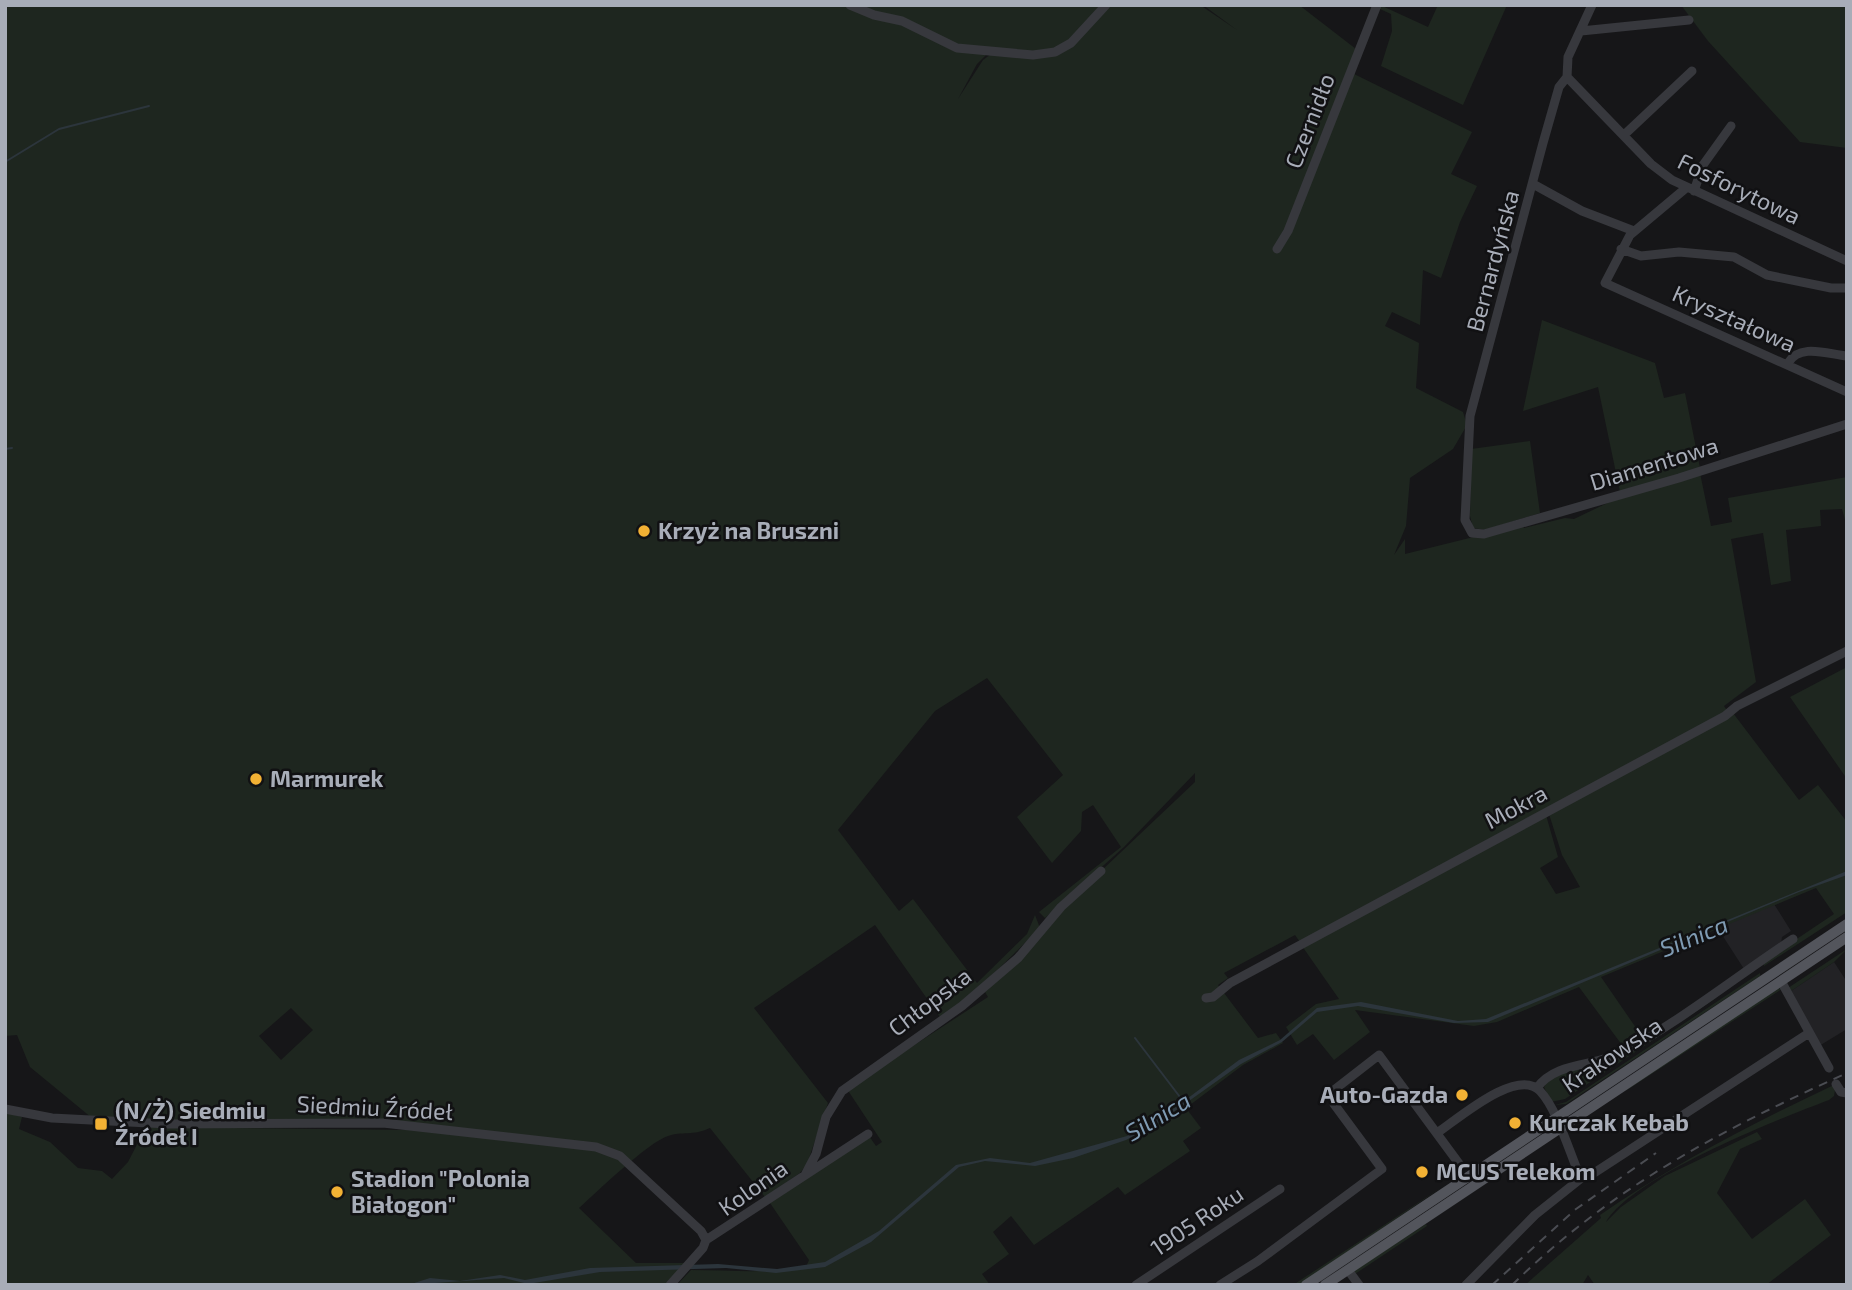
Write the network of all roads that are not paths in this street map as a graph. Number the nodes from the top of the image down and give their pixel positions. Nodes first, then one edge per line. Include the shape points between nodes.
1 (850, 5) edge
2 (1106, 5) edge
3 (1377, 5) edge
4 (1592, 5) edge
5 (1689, 20) dead end
6 (1581, 31) junction
7 (1692, 71) dead end
8 (1567, 77) junction
9 (1731, 126) dead end
10 (1624, 135) junction
11 (1534, 184) junction
12 (1690, 189) junction
13 (1634, 231) junction
14 (1277, 249) dead end
15 (1622, 249) junction
16 (1847, 261) edge
17 (1847, 288) edge
18 (1847, 356) edge
19 (1788, 363) junction
20 (1847, 392) edge
21 (1847, 424) edge
22 (1472, 533) joint
23 (1847, 651) edge
24 (1101, 871) dead end
25 (1847, 924) edge
26 (1847, 937) edge
27 (1793, 939) dead end
28 (1757, 963) junction
29 (1767, 977) junction
30 (1781, 981) junction
31 (1206, 998) dead end
32 (1810, 1033) junction
33 (1829, 1068) dead end
34 (1836, 1084) dead end
35 (1537, 1088) junction
36 (1847, 1093) edge
37 (5, 1109) edge
38 (1557, 1124) junction
39 (1437, 1133) junction
40 (868, 1134) dead end
41 (1460, 1165) dead end
42 (805, 1175) junction
43 (1584, 1176) junction
44 (1280, 1189) dead end
45 (706, 1240) junction
46 (1348, 1270) junction
47 (1148, 1282) edge
48 (670, 1285) edge
49 (1136, 1285) edge
50 (1220, 1285) edge
51 (1306, 1285) edge
52 (1325, 1285) edge
53 (1359, 1285) edge
54 (1466, 1285) edge

1 - 2 street via 902,21 957,48 1033,55 1055,52 1071,43
3 - 14 street, Czernidło
4 - 6 street, Bernardyńska
5 - 6 street
6 - 8 street, Bernardyńska via 1567,57
7 - 10 street
8 - 10 street, Fosforytowa
8 - 11 street, Bernardyńska via 1559,87
9 - 12 street
10 - 12 street, Fosforytowa via 1654,167
11 - 13 street via 1580,210
11 - 22 street, Bernardyńska via 1470,416 1465,520
12 - 13 street
12 - 16 street, Fosforytowa
13 - 15 street
15 - 17 street via 1641,256 1679,252 1723,255 1767,275
15 - 19 street, Kryształowa via 1605,283
18 - 19 street via 1808,351 1796,354
19 - 20 street, Kryształowa
21 - 22 street, Diamentowa via 1679,478 1484,534
23 - 31 street, Mokra via 1737,706
24 - 42 street, Chłopska via 1061,907 1018,958 962,1006 842,1091 826,1117
25 - 29 main road, Krakowska
26 - 30 main road, Krakowska
27 - 28 street, Krakowska
28 - 29 street
28 - 35 street, Krakowska via 1623,1052 1557,1072
29 - 38 main road, Krakowska
30 - 32 street
30 - 38 main road, Krakowska
32 - 33 street
32 - 43 street
34 - 36 street
35 - 38 street
35 - 39 street via 1515,1084
37 - 45 street, Siedmiu Źródeł via 52,1118 169,1125 383,1123 596,1147 620,1156
38 - 43 street via 1579,1174
38 - 46 main road, Krakowska
38 - 51 main road, Krakowska
39 - 41 street
39 - 50 street via 1379,1055 1332,1096 1382,1169
40 - 42 street, Kolonia
42 - 45 street, Kolonia
43 - 54 street via 1535,1215
44 - 47 street, 1905 Roku
45 - 48 street, Kolonia
46 - 52 main road, Krakowska
46 - 53 street
47 - 49 street, 1905 Roku

